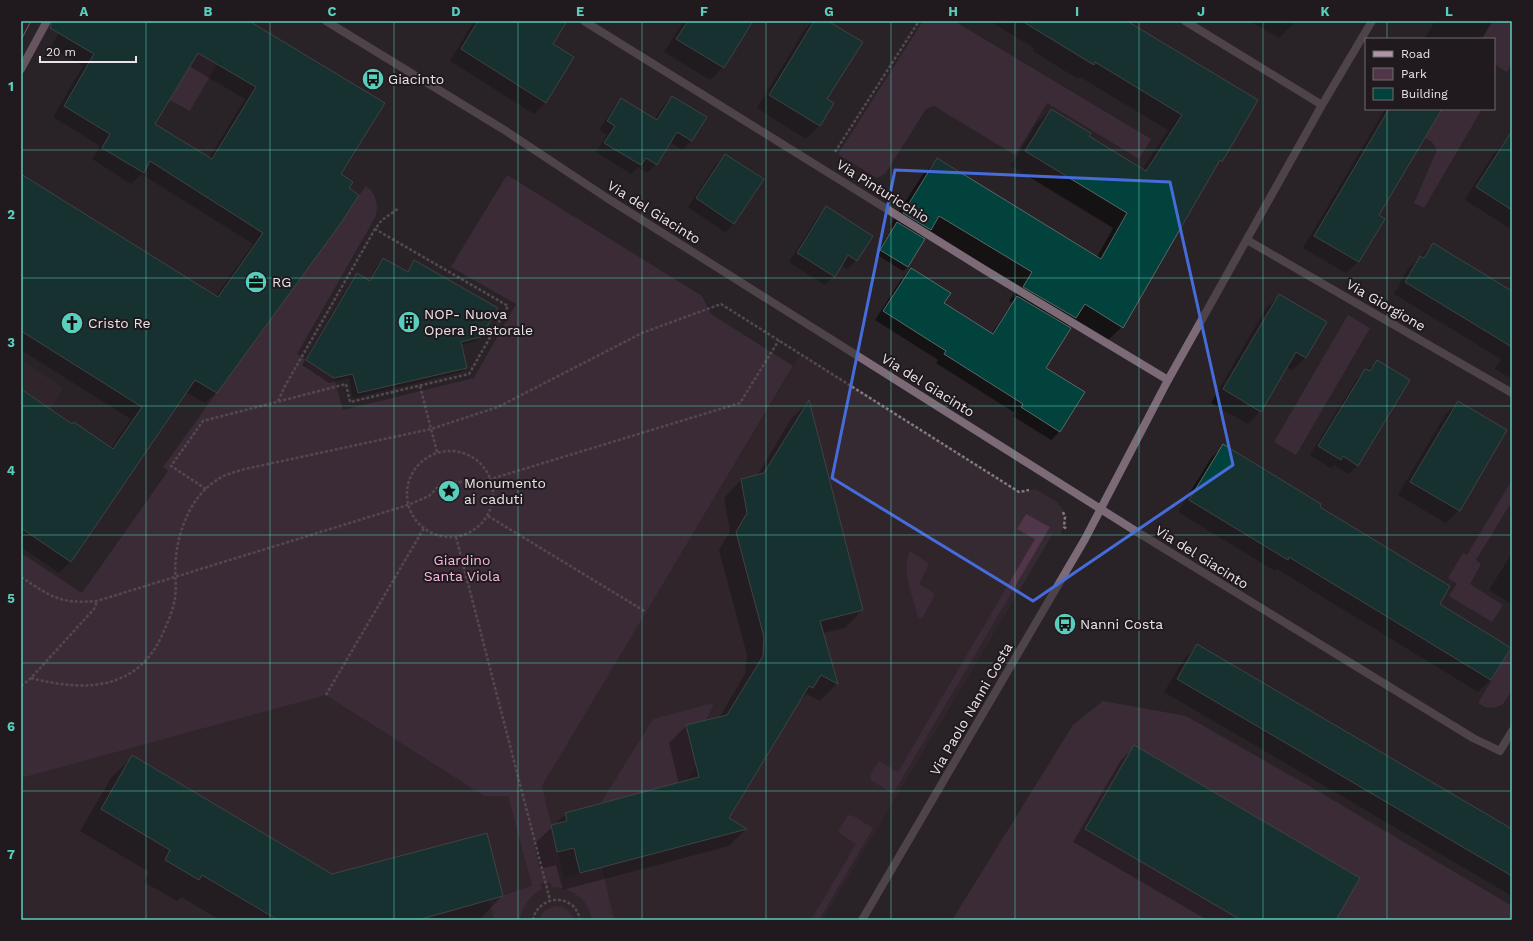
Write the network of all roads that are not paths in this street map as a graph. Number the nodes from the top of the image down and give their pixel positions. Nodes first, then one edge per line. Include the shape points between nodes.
1 (47, 21) edge
2 (326, 21) edge
3 (584, 21) edge
4 (1185, 21) edge
5 (1372, 21) edge
6 (21, 69) edge
7 (1322, 104) junction
8 (1246, 240) junction
9 (1168, 380) junction
10 (1512, 393) edge
11 (1101, 509) junction
12 (1512, 732) edge
13 (862, 920) edge

1 - 6 main road
2 - 11 street, Via del Giacinto
3 - 9 street, Via Pinturicchio
4 - 7 street
5 - 7 street
7 - 8 street
8 - 9 street
8 - 10 street, Via Giorgione
9 - 11 street
11 - 12 street, Via del Giacinto via 1473,738 1500,751
11 - 13 street, Via Paolo Nanni Costa

